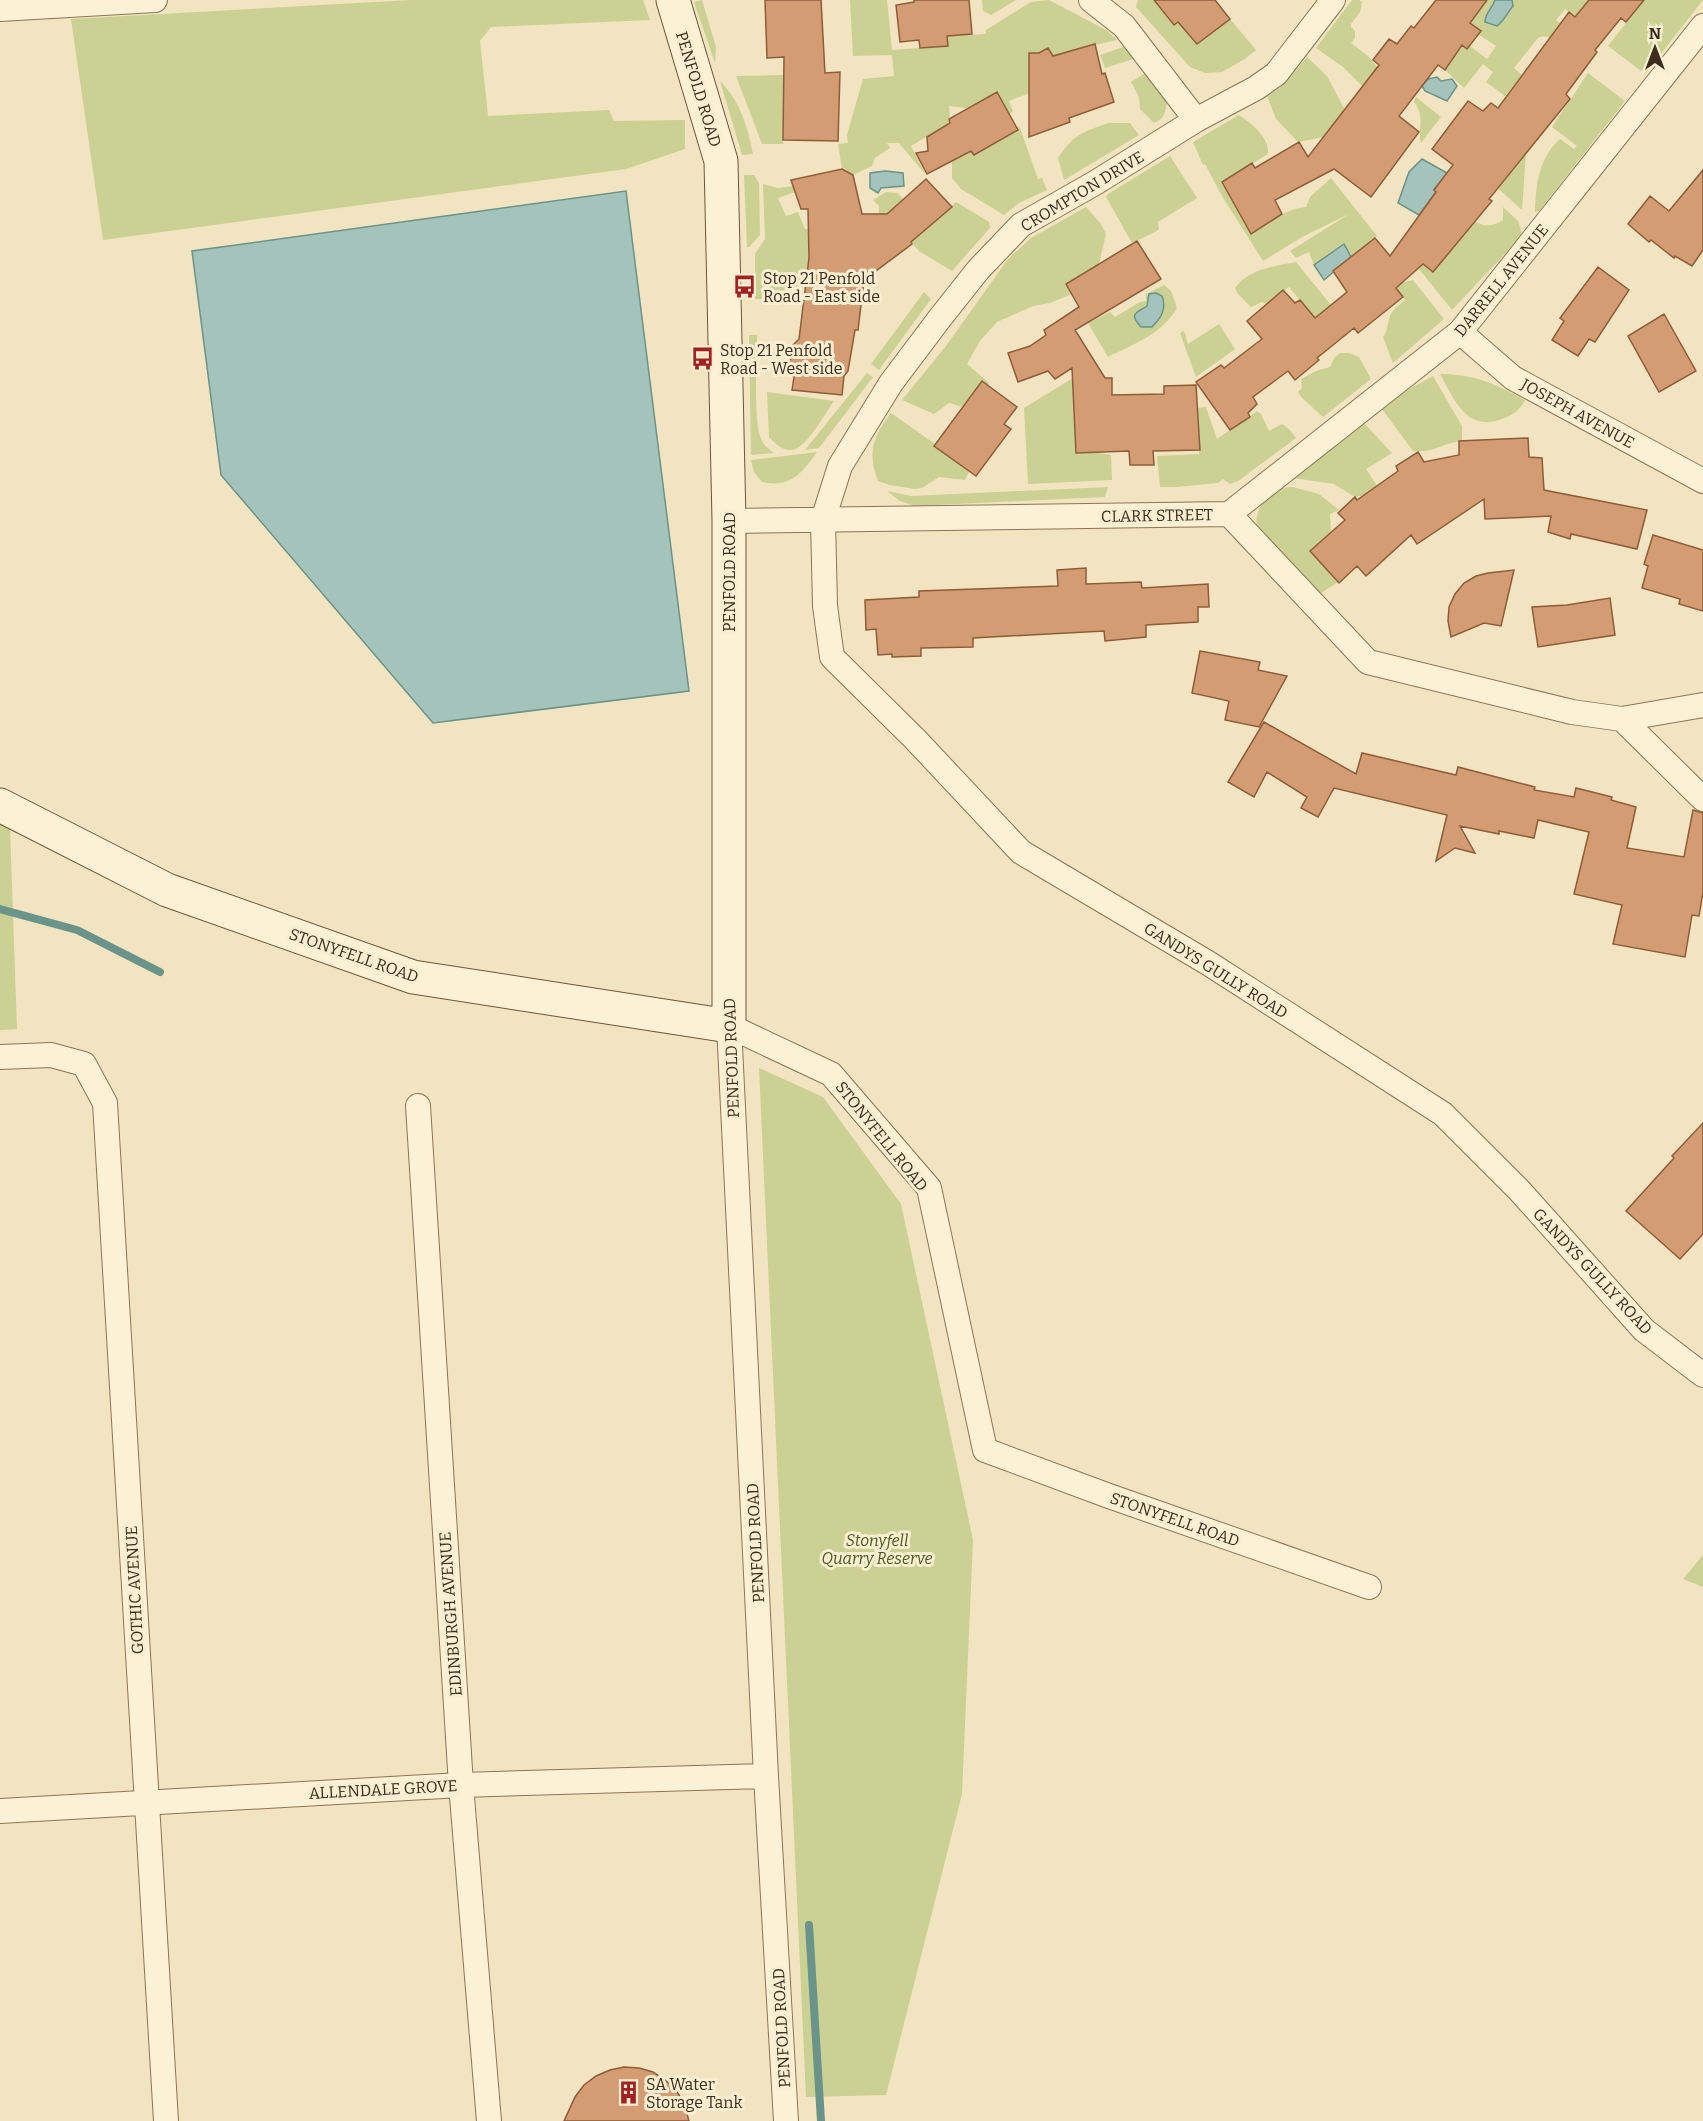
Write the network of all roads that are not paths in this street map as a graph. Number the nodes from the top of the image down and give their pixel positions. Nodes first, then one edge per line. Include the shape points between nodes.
1 (138, 0) edge
2 (154, 0) edge
3 (673, 0) edge
4 (1091, 0) edge
5 (1333, 0) edge
6 (0, 9) edge
7 (1703, 26) edge
8 (1196, 120) junction
9 (1460, 332) junction
10 (1703, 482) edge
11 (1229, 514) junction
12 (823, 520) junction
13 (729, 521) junction
14 (1703, 705) edge
15 (1622, 719) junction
16 (1703, 799) edge
17 (0, 805) edge
18 (729, 1026) junction
19 (0, 1056) edge
20 (418, 1106) dead end
21 (1703, 1375) edge
22 (1369, 1587) dead end
23 (766, 1776) junction
24 (461, 1785) junction
25 (147, 1802) junction
26 (0, 1811) edge
27 (166, 2121) edge
28 (489, 2121) edge
29 (786, 2121) edge

1 - 2 street
1 - 6 street
3 - 13 street, PENFOLD ROAD via 721,161
4 - 8 street via 1124,26
5 - 8 street, CROMPTON DRIVE via 1276,74
7 - 9 street, DARRELL AVENUE
8 - 12 street, CROMPTON DRIVE via 1022,225 978,270 891,383 840,466
9 - 10 street, JOSEPH AVENUE via 1513,378
9 - 11 street, DARRELL AVENUE
11 - 12 street, CLARK STREET
11 - 15 street, CLARK STREET via 1368,662 1572,712
12 - 13 street, CLARK STREET
12 - 21 street, GANDYS GULLY ROAD via 825,606 832,657 1021,852 1208,963 1443,1114 1519,1190 1644,1330
13 - 18 street, PENFOLD ROAD
14 - 15 street, CLARK STREET
15 - 16 street
17 - 18 street, STONYFELL ROAD via 167,890 413,977
18 - 22 street, STONYFELL ROAD via 831,1074 929,1188 985,1450
18 - 23 street, PENFOLD ROAD
19 - 25 street, GOTHIC AVENUE via 51,1055 84,1065 105,1103
20 - 24 street, EDINBURGH AVENUE
23 - 24 street, ALLENDALE GROVE
23 - 29 street, PENFOLD ROAD
24 - 25 street, ALLENDALE GROVE
24 - 28 street, EDINBURGH AVENUE
25 - 26 street, ALLENDALE GROVE
25 - 27 street, GOTHIC AVENUE

